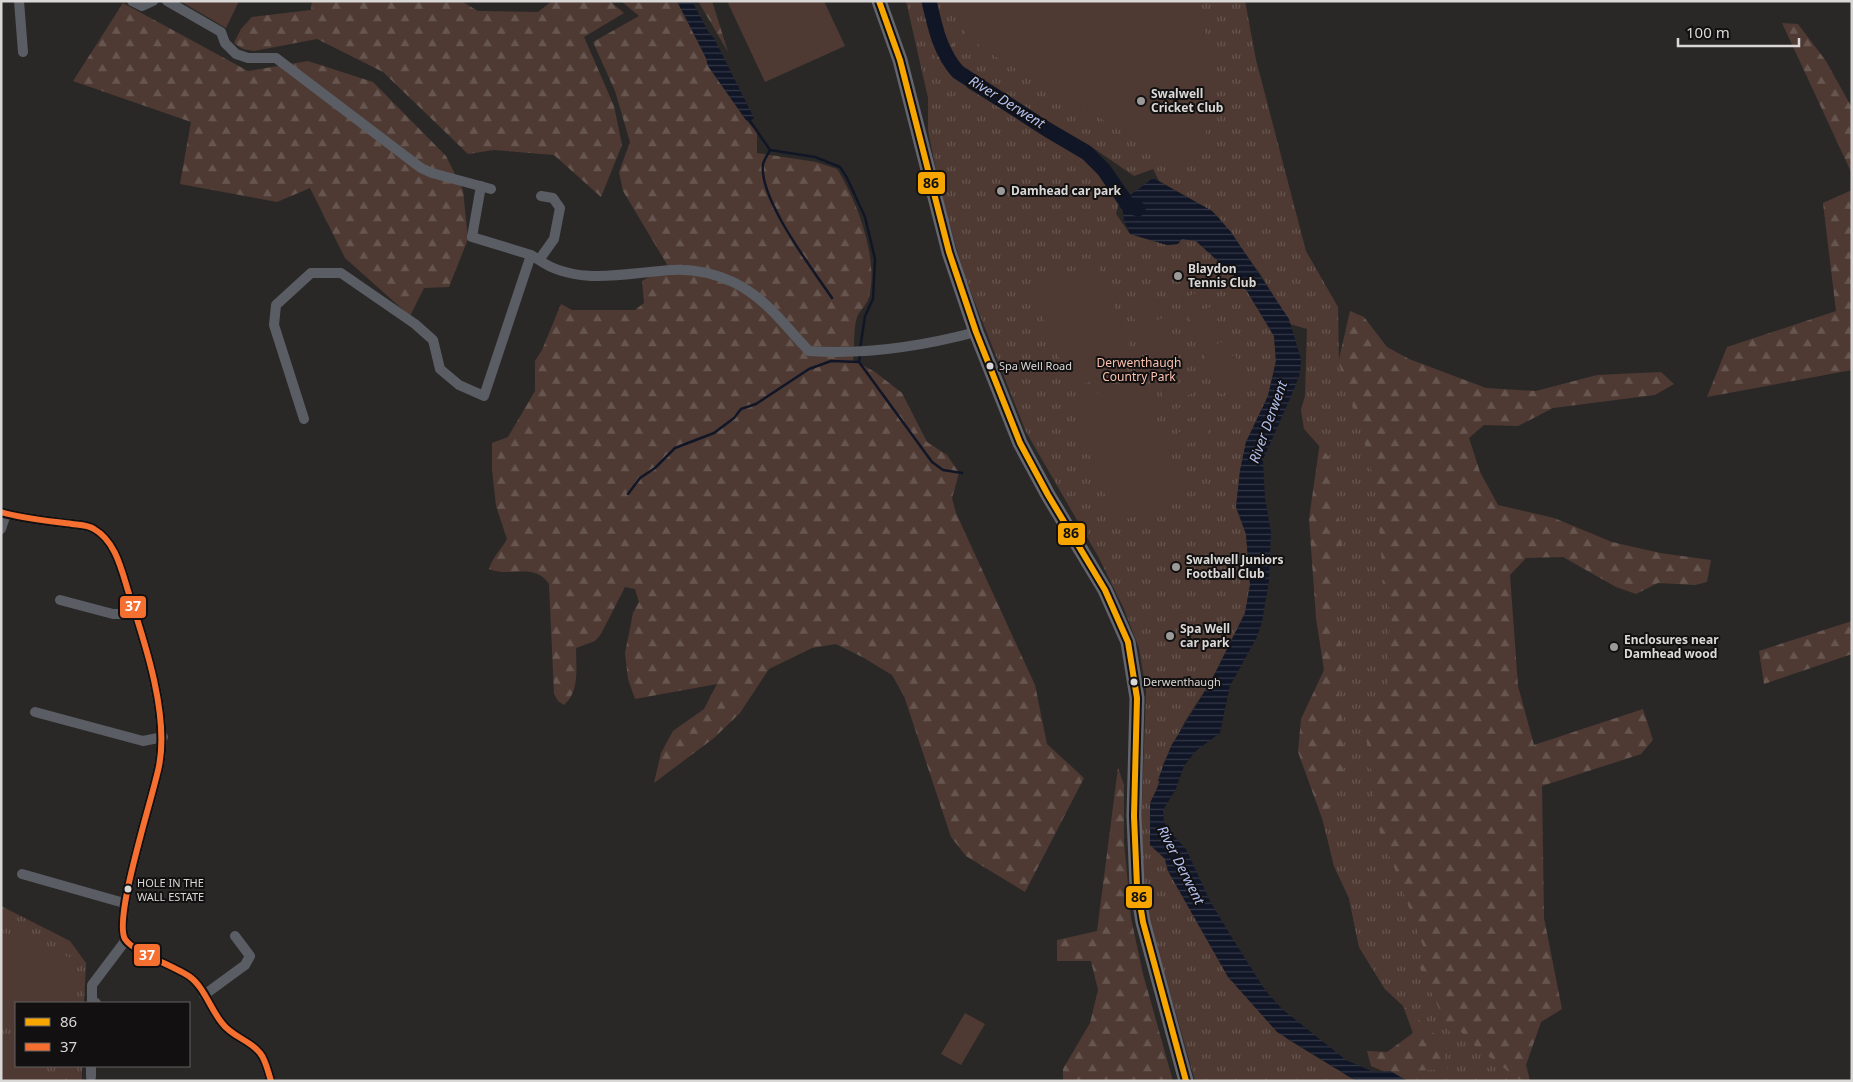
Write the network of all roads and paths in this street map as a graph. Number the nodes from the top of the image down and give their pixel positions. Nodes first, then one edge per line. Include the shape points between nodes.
1 (19, 1) edge
2 (132, 1) edge
3 (153, 1) edge
4 (167, 1) edge
5 (879, 1) edge
6 (22, 52) dead end
7 (541, 196) dead end
8 (535, 257) junction
9 (976, 332) junction
10 (304, 419) dead end
11 (3, 513) edge
12 (1, 530) edge
13 (60, 600) dead end
14 (135, 614) junction
15 (35, 712) dead end
16 (163, 737) junction
17 (22, 874) dead end
18 (124, 904) junction
19 (236, 936) dead end
20 (126, 940) junction
21 (204, 995) junction
22 (93, 1002) edge
23 (91, 1067) edge
24 (91, 1077) dead end
25 (272, 1081) edge
26 (1186, 1081) edge

1 - 6 street
2 - 3 street via 142,6
4 - 8 street via 221,32 225,43 236,54 248,58 276,58 421,168 486,188 472,237
5 - 9 main road via 900,60 949,252
7 - 8 street via 553,198 560,208 554,239
8 - 9 street via 552,269 575,275 674,270 705,273 732,282 759,297 809,350 842,352 873,349 945,340
8 - 10 street via 484,396 459,385 440,369 434,340 415,324 341,273 311,273 276,305 274,325
9 - 26 main road via 1020,443 1105,590 1128,642 1137,698 1134,816 1137,886 1143,922
11 - 12 street
11 - 14 street via 92,527 107,537
13 - 14 street via 112,614
14 - 16 street via 158,701
15 - 16 street via 143,741
16 - 18 street via 159,766
17 - 18 street
18 - 20 street via 122,928
19 - 21 street via 250,956 245,965
20 - 21 street via 158,962 192,978
20 - 22 street via 92,985
21 - 25 street via 222,1024 262,1054
23 - 24 street

